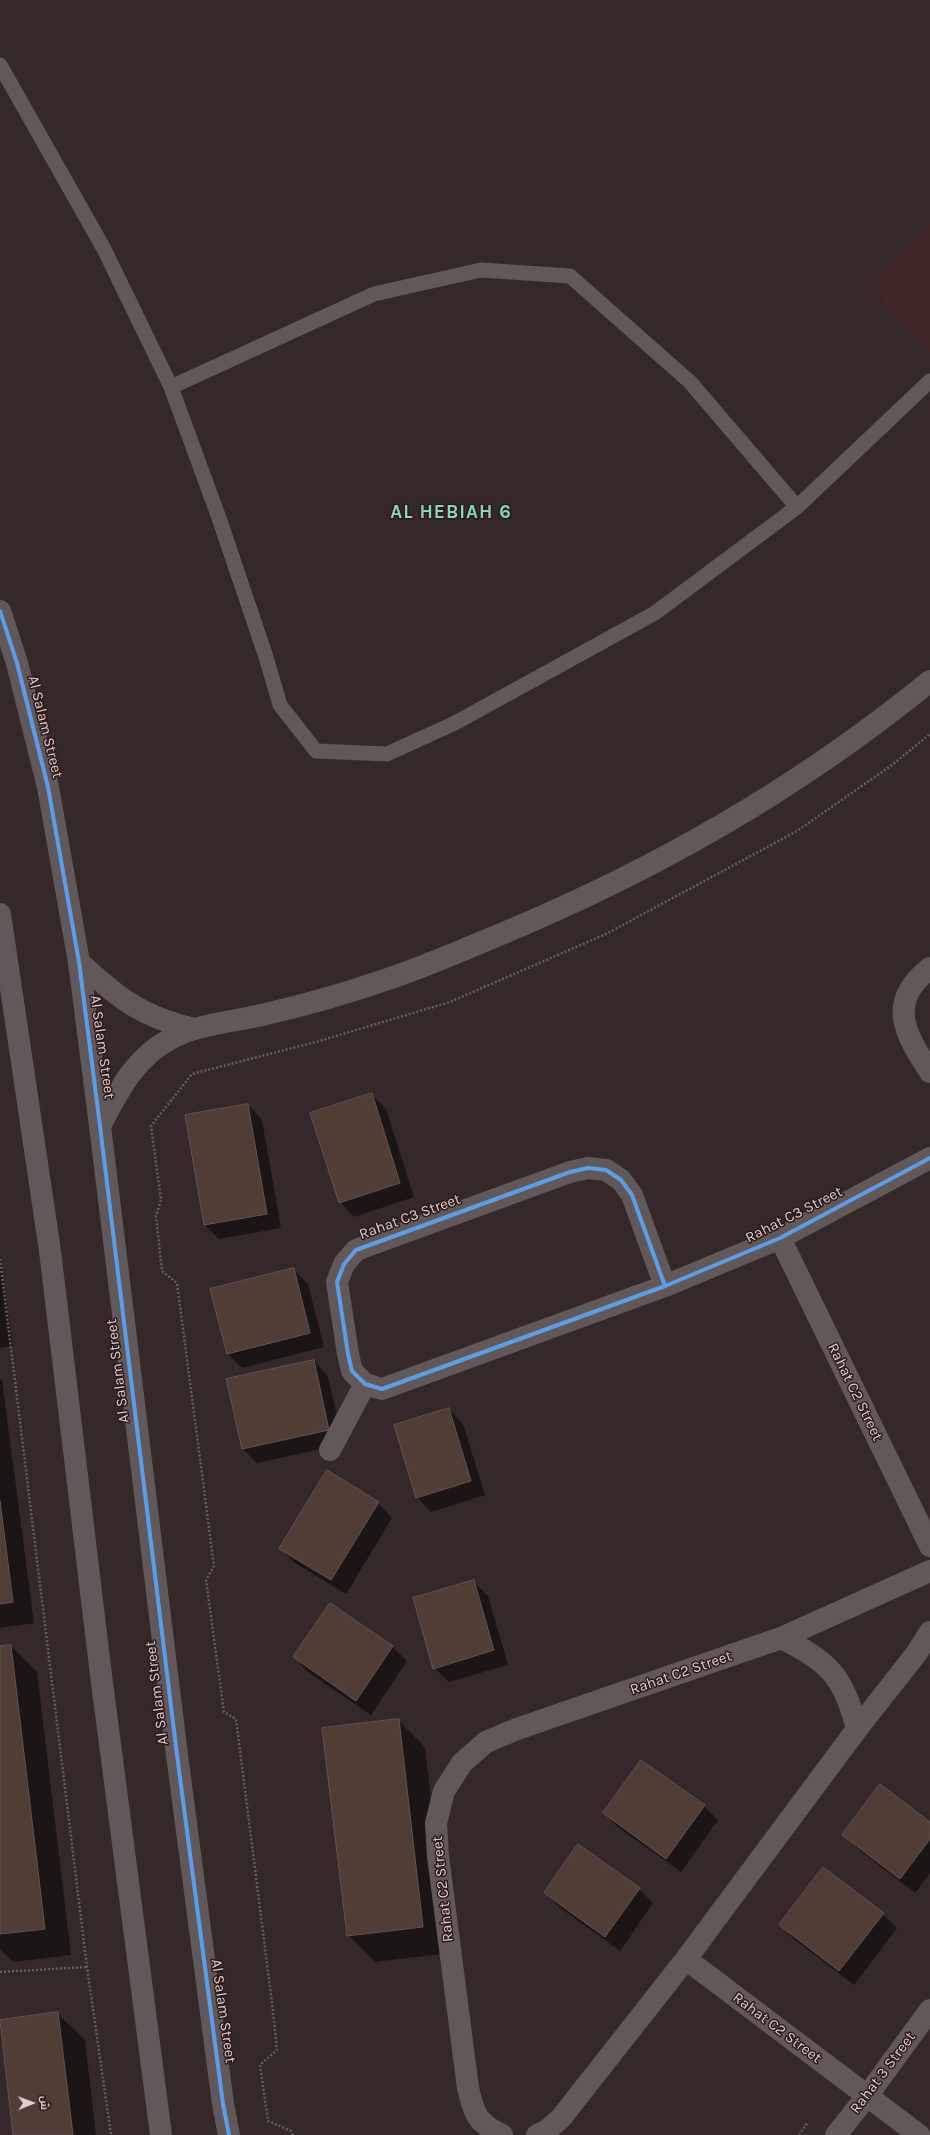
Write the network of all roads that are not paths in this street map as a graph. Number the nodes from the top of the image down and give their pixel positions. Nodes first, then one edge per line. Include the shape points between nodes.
1 (0, 64) edge
2 (930, 380) edge
3 (171, 387) junction
4 (797, 507) junction
5 (0, 611) edge
6 (930, 681) edge
7 (0, 914) edge
8 (79, 962) junction
9 (930, 968) edge
10 (194, 1029) junction
11 (930, 1072) edge
12 (100, 1126) junction
13 (930, 1158) edge
14 (780, 1238) junction
15 (665, 1286) junction
16 (365, 1384) junction
17 (330, 1450) dead end
18 (930, 1546) edge
19 (930, 1571) edge
20 (930, 1632) edge
21 (781, 1638) junction
22 (857, 1729) junction
23 (686, 1959) junction
24 (930, 2010) edge
25 (867, 2096) junction
26 (161, 2135) edge
27 (229, 2135) edge
28 (502, 2135) edge
29 (537, 2135) edge
30 (836, 2135) edge
31 (919, 2135) edge

1 - 3 lane via 104,248
2 - 4 lane
3 - 4 lane via 374,294 481,270 570,276 690,382
3 - 4 lane via 219,518 280,705 316,751 387,754 455,723 655,613
5 - 8 street, Al Salam Street via 48,787
6 - 10 street via 891,713 762,802 631,876 564,908 382,982 265,1014
7 - 26 street via 50,1252 101,1675
8 - 10 street via 127,1004 170,1024
8 - 12 street, Al Salam Street
9 - 11 street via 916,979 905,1001 904,1013 904,1026
10 - 12 street via 172,1038 153,1050 136,1066 122,1084
12 - 27 street, Al Salam Street via 178,1763
13 - 14 street, Rahat C3 Street
14 - 15 street, Rahat C3 Street
14 - 18 street, Rahat C2 Street
15 - 16 street, Rahat C3 Street via 402,1384 382,1390
15 - 16 street, Rahat C3 Street via 632,1195 621,1180 606,1170 588,1168 570,1172 356,1250 344,1264 337,1282 352,1371
16 - 17 street
19 - 21 street, Rahat C2 Street
20 - 22 street via 916,1654
21 - 22 street via 820,1659 834,1674 845,1691
21 - 28 street, Rahat C2 Street via 486,1742 462,1763 444,1791 436,1824 438,1856 468,2088 473,2110 487,2128
22 - 23 street
23 - 25 street, Rahat C2 Street
23 - 29 street via 561,2118 546,2132
24 - 25 street, Rahat 3 Street
25 - 30 street, Rahat 3 Street
25 - 31 street, Rahat C2 Street

